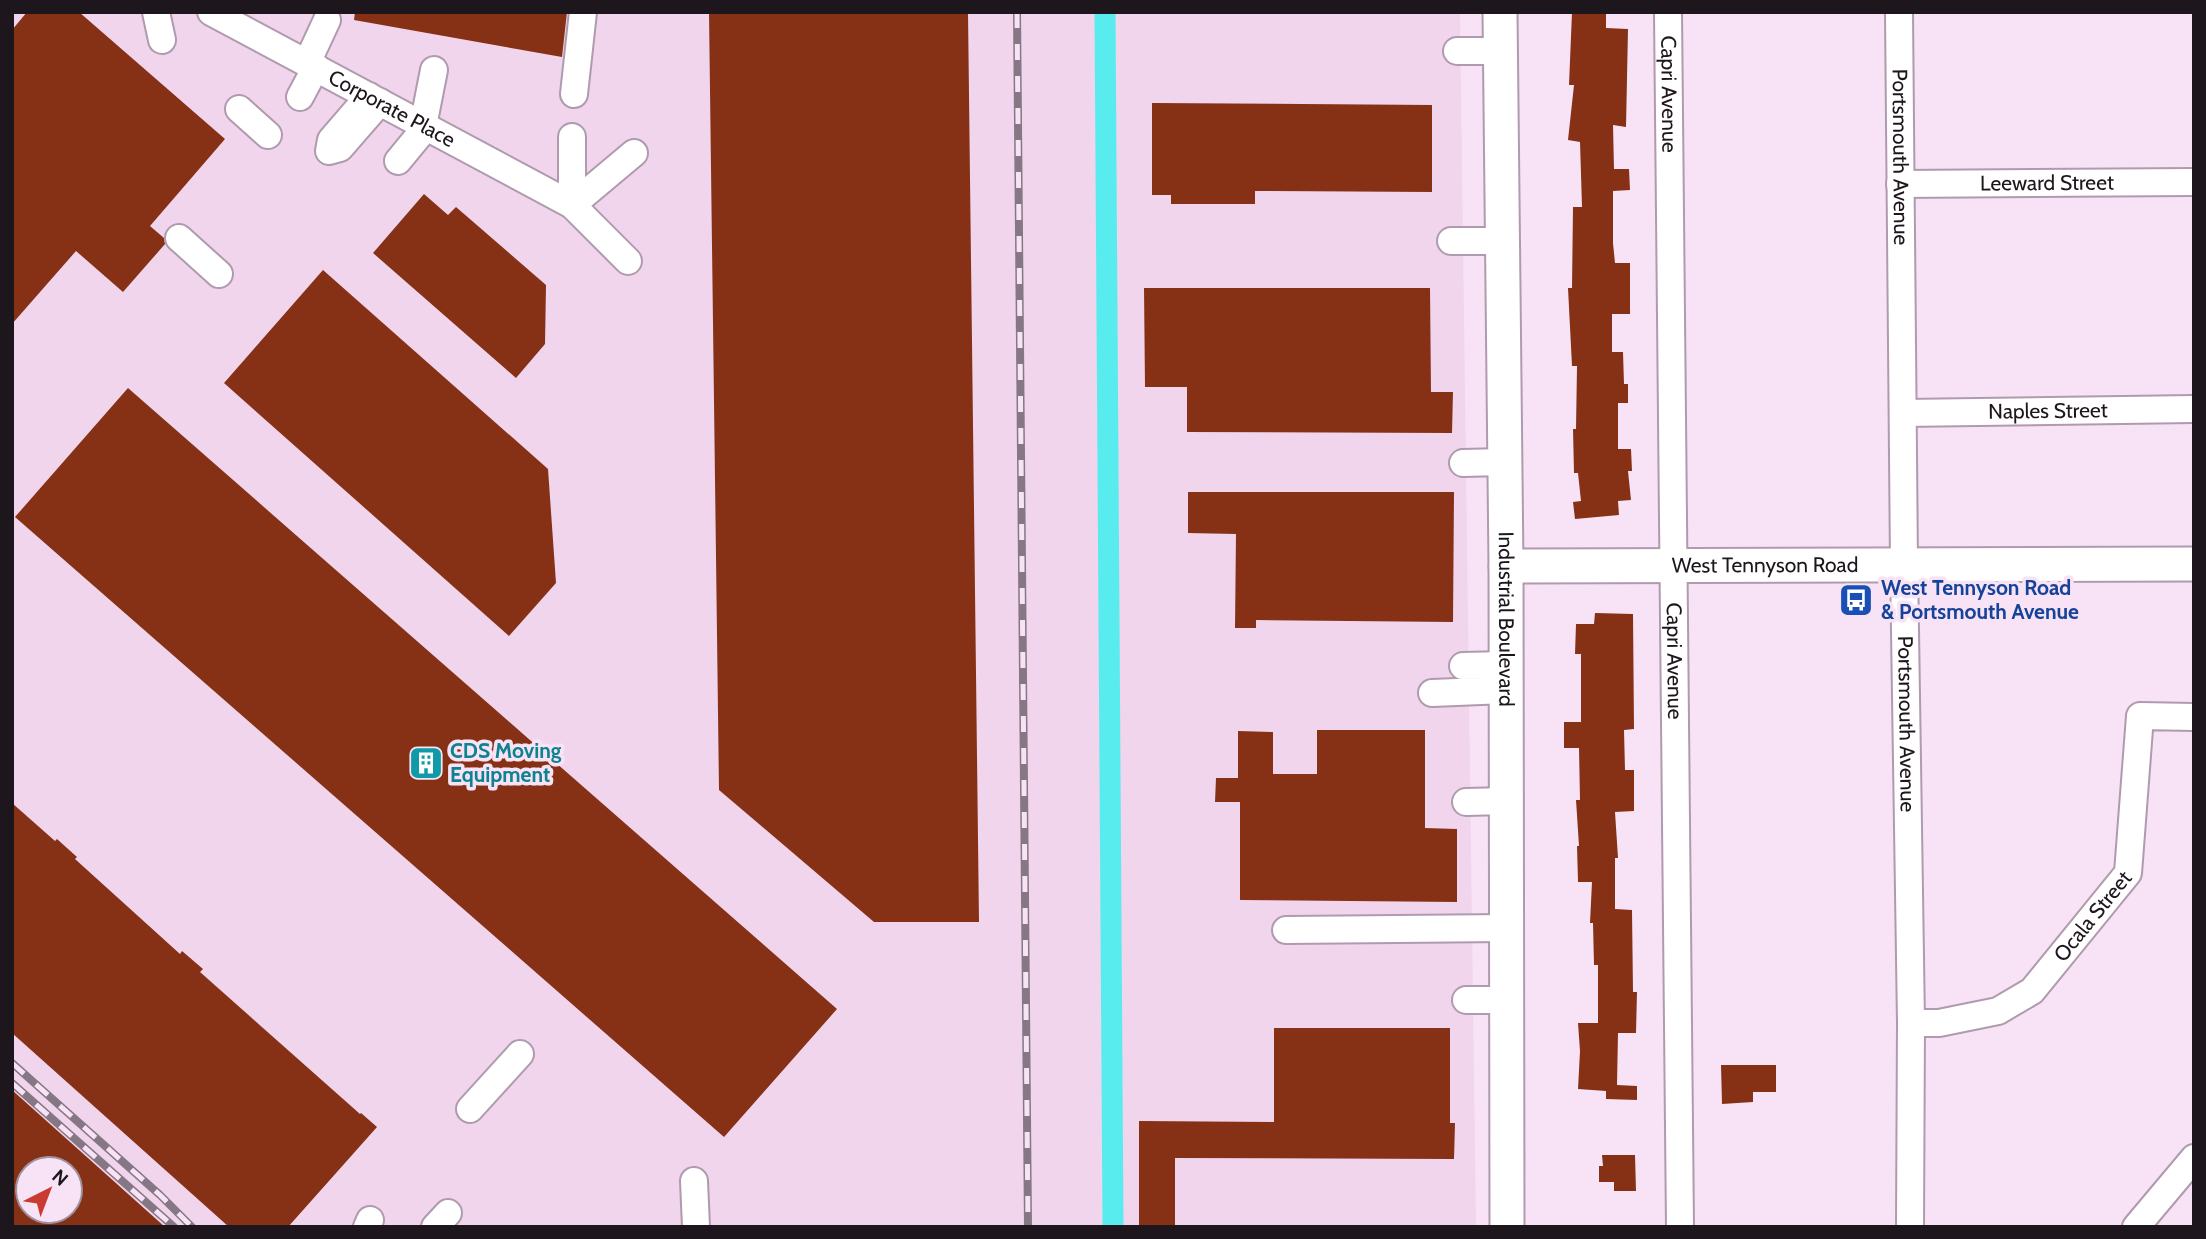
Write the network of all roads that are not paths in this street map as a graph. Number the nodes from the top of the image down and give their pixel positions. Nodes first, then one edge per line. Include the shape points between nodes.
1 (156, 12) edge
2 (211, 12) edge
3 (583, 12) edge
4 (1500, 12) edge
5 (1668, 12) edge
6 (1899, 12) edge
7 (327, 20) dead end
8 (256, 22) edge
9 (162, 40) dead end
10 (1457, 51) dead end
11 (1500, 51) junction
12 (312, 65) junction
13 (434, 70) dead end
14 (574, 94) dead end
15 (300, 97) dead end
16 (239, 108) dead end
17 (425, 127) junction
18 (268, 135) dead end
19 (572, 137) dead end
20 (634, 153) dead end
21 (398, 162) dead end
22 (2194, 182) edge
23 (1900, 184) junction
24 (572, 205) junction
25 (179, 238) dead end
26 (1502, 241) junction
27 (1451, 242) dead end
28 (628, 261) dead end
29 (219, 274) dead end
30 (2194, 410) edge
31 (1903, 413) junction
32 (1504, 462) junction
33 (1463, 463) dead end
34 (2194, 564) edge
35 (1903, 565) junction
36 (1506, 566) junction
37 (1672, 566) junction
38 (1464, 666) dead end
39 (1506, 677) junction
40 (1432, 693) dead end
41 (2194, 717) edge
42 (1506, 801) junction
43 (1466, 802) dead end
44 (1507, 928) junction
45 (1286, 930) dead end
46 (1466, 1000) dead end
47 (1507, 1000) junction
48 (1911, 1023) junction
49 (520, 1054) dead end
50 (471, 1109) dead end
51 (2194, 1158) edge
52 (694, 1181) dead end
53 (696, 1227) edge
54 (1507, 1227) edge
55 (1680, 1227) edge
56 (1910, 1227) edge
57 (2136, 1227) edge

1 - 9 street
2 - 8 street, Corporate Place
3 - 14 street
4 - 11 main road, Industrial Boulevard
5 - 37 street, Capri Avenue
6 - 23 street, Portsmouth Avenue
7 - 12 street
8 - 12 street, Corporate Place
10 - 11 street
11 - 26 main road, Industrial Boulevard
12 - 15 street
12 - 17 street, Corporate Place
13 - 17 street
16 - 18 street
17 - 21 street
17 - 24 street, Corporate Place
19 - 24 street
20 - 24 street
22 - 23 street, Leeward Street
23 - 31 street, Portsmouth Avenue
24 - 28 street, Corporate Place
25 - 29 street
26 - 27 street
26 - 32 main road, Industrial Boulevard
30 - 31 street, Naples Street
31 - 35 street, Portsmouth Avenue
32 - 33 street
32 - 36 main road, Industrial Boulevard
34 - 35 main road, West Tennyson Road
35 - 37 main road, West Tennyson Road
35 - 48 street, Portsmouth Avenue
36 - 37 main road, West Tennyson Road
36 - 39 main road, Industrial Boulevard
37 - 55 street, Capri Avenue
38 - 39 street
39 - 40 street
39 - 42 main road, Industrial Boulevard
41 - 48 street, Ocala Street via 2140,716 2128,873 2032,991 1998,1011 1940,1023
42 - 43 street
42 - 44 main road, Industrial Boulevard
44 - 45 street
44 - 47 main road, Industrial Boulevard
46 - 47 street
47 - 54 main road, Industrial Boulevard
48 - 56 street, Portsmouth Avenue
49 - 50 street
51 - 57 street
52 - 53 street

